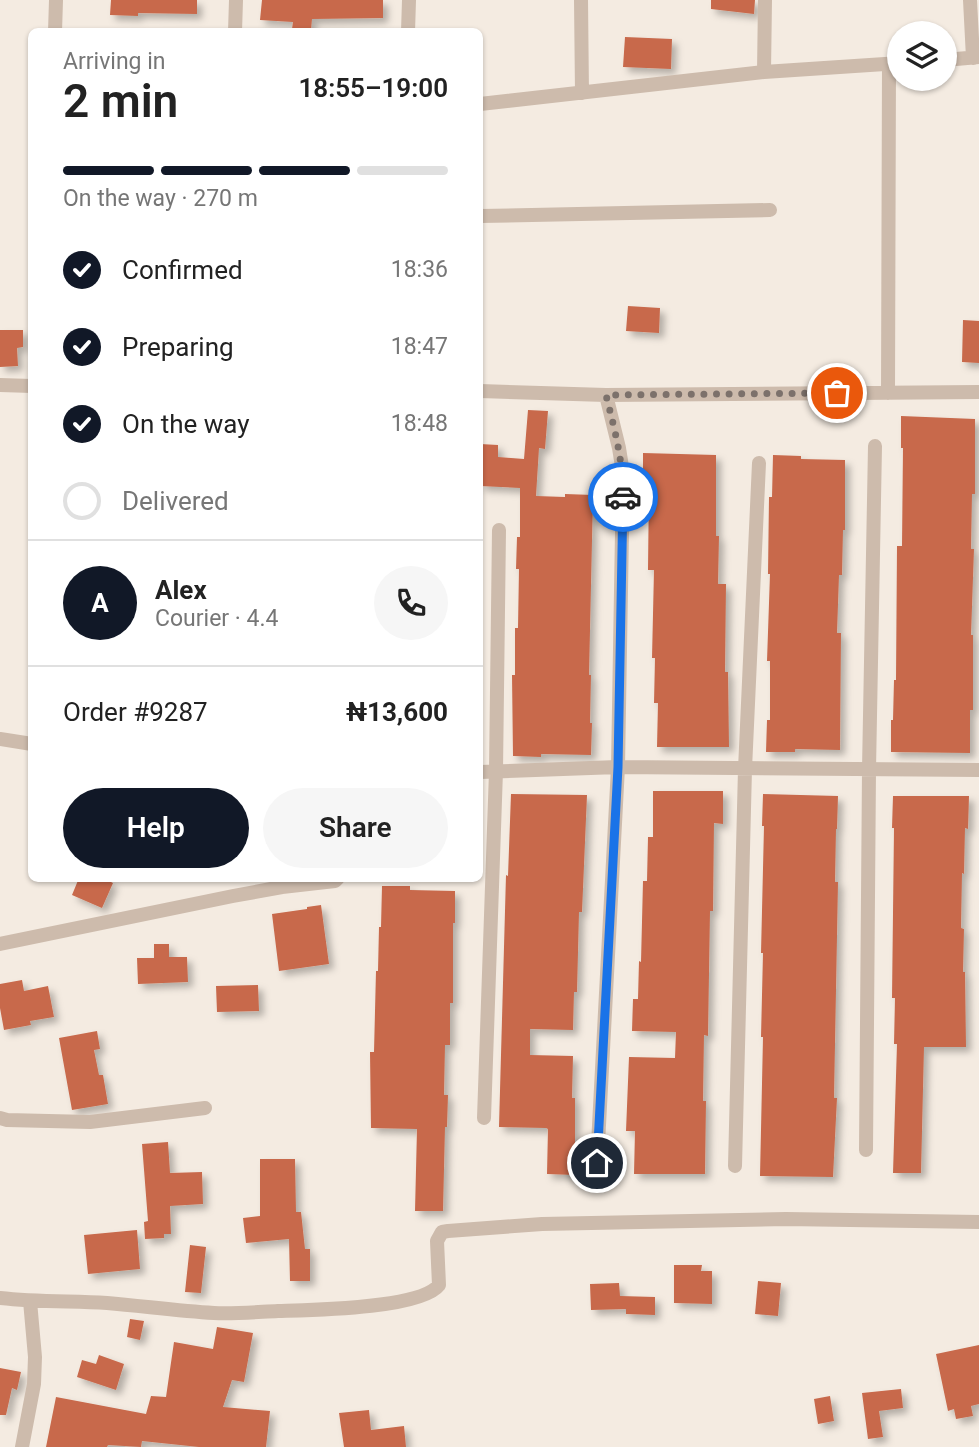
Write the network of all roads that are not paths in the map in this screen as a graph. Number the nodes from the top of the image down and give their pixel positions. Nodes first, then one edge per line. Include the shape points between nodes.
1 (57, 0) edge
2 (236, 0) edge
3 (409, 0) edge
4 (581, 0) edge
5 (765, 0) edge
6 (970, 0) edge
7 (55, 28) edge
8 (235, 28) edge
9 (408, 28) edge
10 (976, 58) edge
11 (957, 59) edge
12 (887, 63) edge
13 (764, 72) junction
14 (893, 91) edge
15 (582, 93) junction
16 (483, 104) edge
17 (770, 210) dead end
18 (483, 216) edge
19 (0, 386) edge
20 (28, 386) edge
21 (483, 391) edge
22 (979, 392) edge
23 (888, 393) junction
24 (606, 395) junction
25 (875, 446) dead end
26 (759, 463) dead end
27 (499, 530) dead end
28 (0, 739) edge
29 (28, 743) edge
30 (618, 767) junction
31 (745, 769) junction
32 (869, 770) junction
33 (496, 771) junction
34 (979, 771) edge
35 (483, 772) edge
36 (326, 882) edge
37 (0, 944) edge
38 (205, 1108) dead end
39 (0, 1118) edge
40 (484, 1118) dead end
41 (866, 1150) dead end
42 (597, 1163) dead end
43 (734, 1166) dead end
44 (979, 1222) edge
45 (0, 1298) edge
46 (30, 1301) junction
47 (22, 1447) edge

1 - 7 street
2 - 8 street
3 - 9 street
4 - 15 street
5 - 13 street
6 - 10 street
10 - 11 street
12 - 13 street
13 - 15 street
14 - 23 street
15 - 16 street
17 - 18 street
19 - 20 street
21 - 24 street
22 - 23 street
23 - 24 street
24 - 30 street via 623,473
25 - 32 street
26 - 31 street
27 - 33 street
28 - 29 street
30 - 31 street
30 - 33 street
30 - 42 street
31 - 32 street
31 - 43 street
32 - 34 street
32 - 41 street
33 - 35 street
33 - 40 street
36 - 37 street via 233,896
38 - 39 street via 90,1122
44 - 46 street via 773,1220 542,1224 448,1231 437,1241 439,1285 435,1291 393,1303 216,1313
45 - 46 street
46 - 47 street via 34,1384

